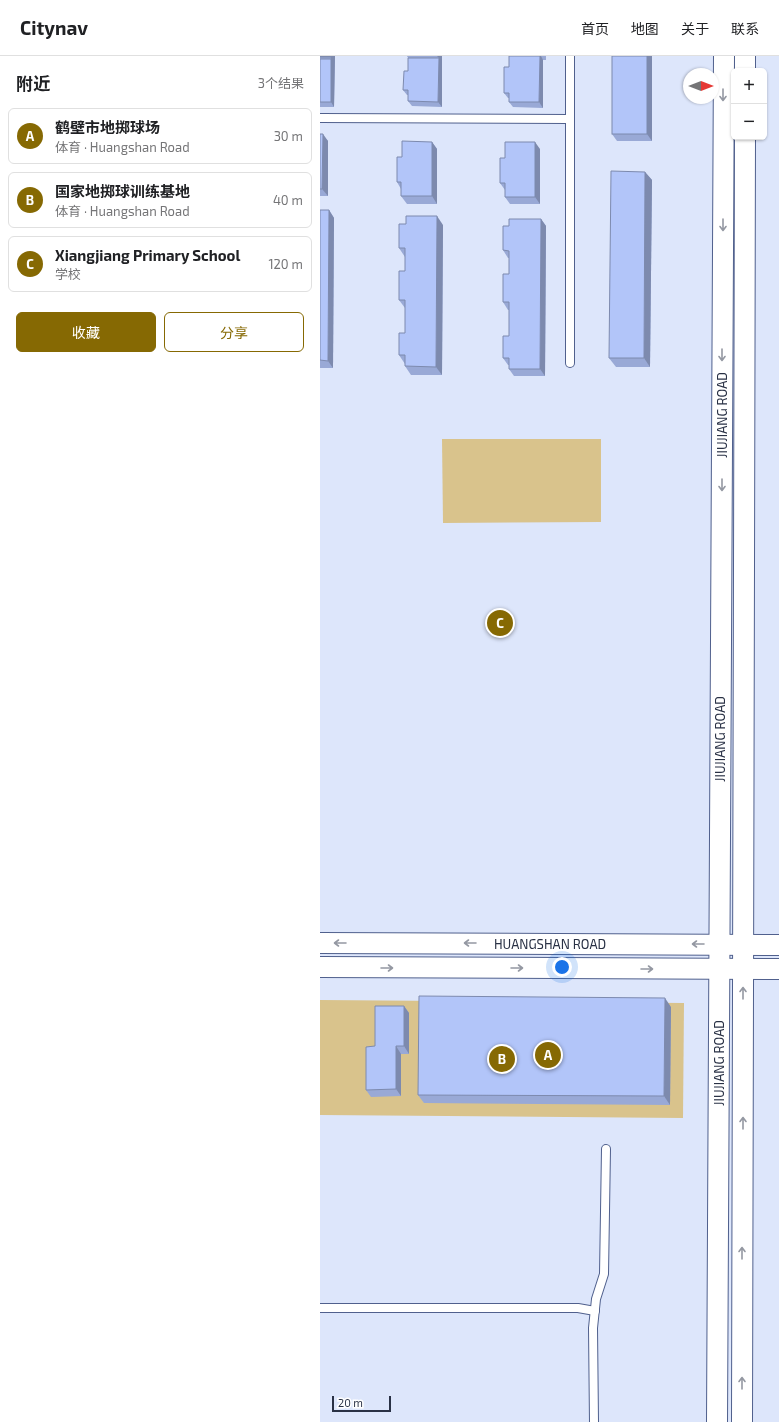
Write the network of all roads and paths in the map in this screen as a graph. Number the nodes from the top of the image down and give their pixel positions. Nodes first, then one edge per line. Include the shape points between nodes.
1 (570, 56) edge
2 (724, 56) edge
3 (745, 56) edge
4 (745, 68) edge
5 (320, 118) edge
6 (570, 119) junction
7 (745, 140) edge
8 (570, 363) dead end
9 (320, 943) edge
10 (719, 945) junction
11 (743, 945) junction
12 (779, 945) edge
13 (320, 967) edge
14 (719, 969) junction
15 (743, 969) junction
16 (779, 969) edge
17 (606, 1149) dead end
18 (320, 1308) edge
19 (595, 1311) junction
20 (594, 1422) edge
21 (717, 1422) edge
22 (742, 1422) edge

1 - 6 lane
2 -> 10 street, JIUJIANG ROAD
3 - 4 street
5 - 6 lane
6 - 8 lane
7 - 11 street, JIUJIANG ROAD
10 -> 9 street, HUANGSHAN ROAD
10 - 11 street, HUANGSHAN ROAD
10 - 14 street, JIUJIANG ROAD
11 - 12 street, HUANGSHAN ROAD
11 - 15 street, JIUJIANG ROAD
13 -> 14 street, HUANGSHAN ROAD
14 - 15 street, HUANGSHAN ROAD
14 - 21 street, JIUJIANG ROAD
15 - 16 street, HUANGSHAN ROAD
22 -> 15 street, JIUJIANG ROAD
17 - 19 lane via 604,1274
18 - 19 lane via 578,1308
19 - 20 lane

